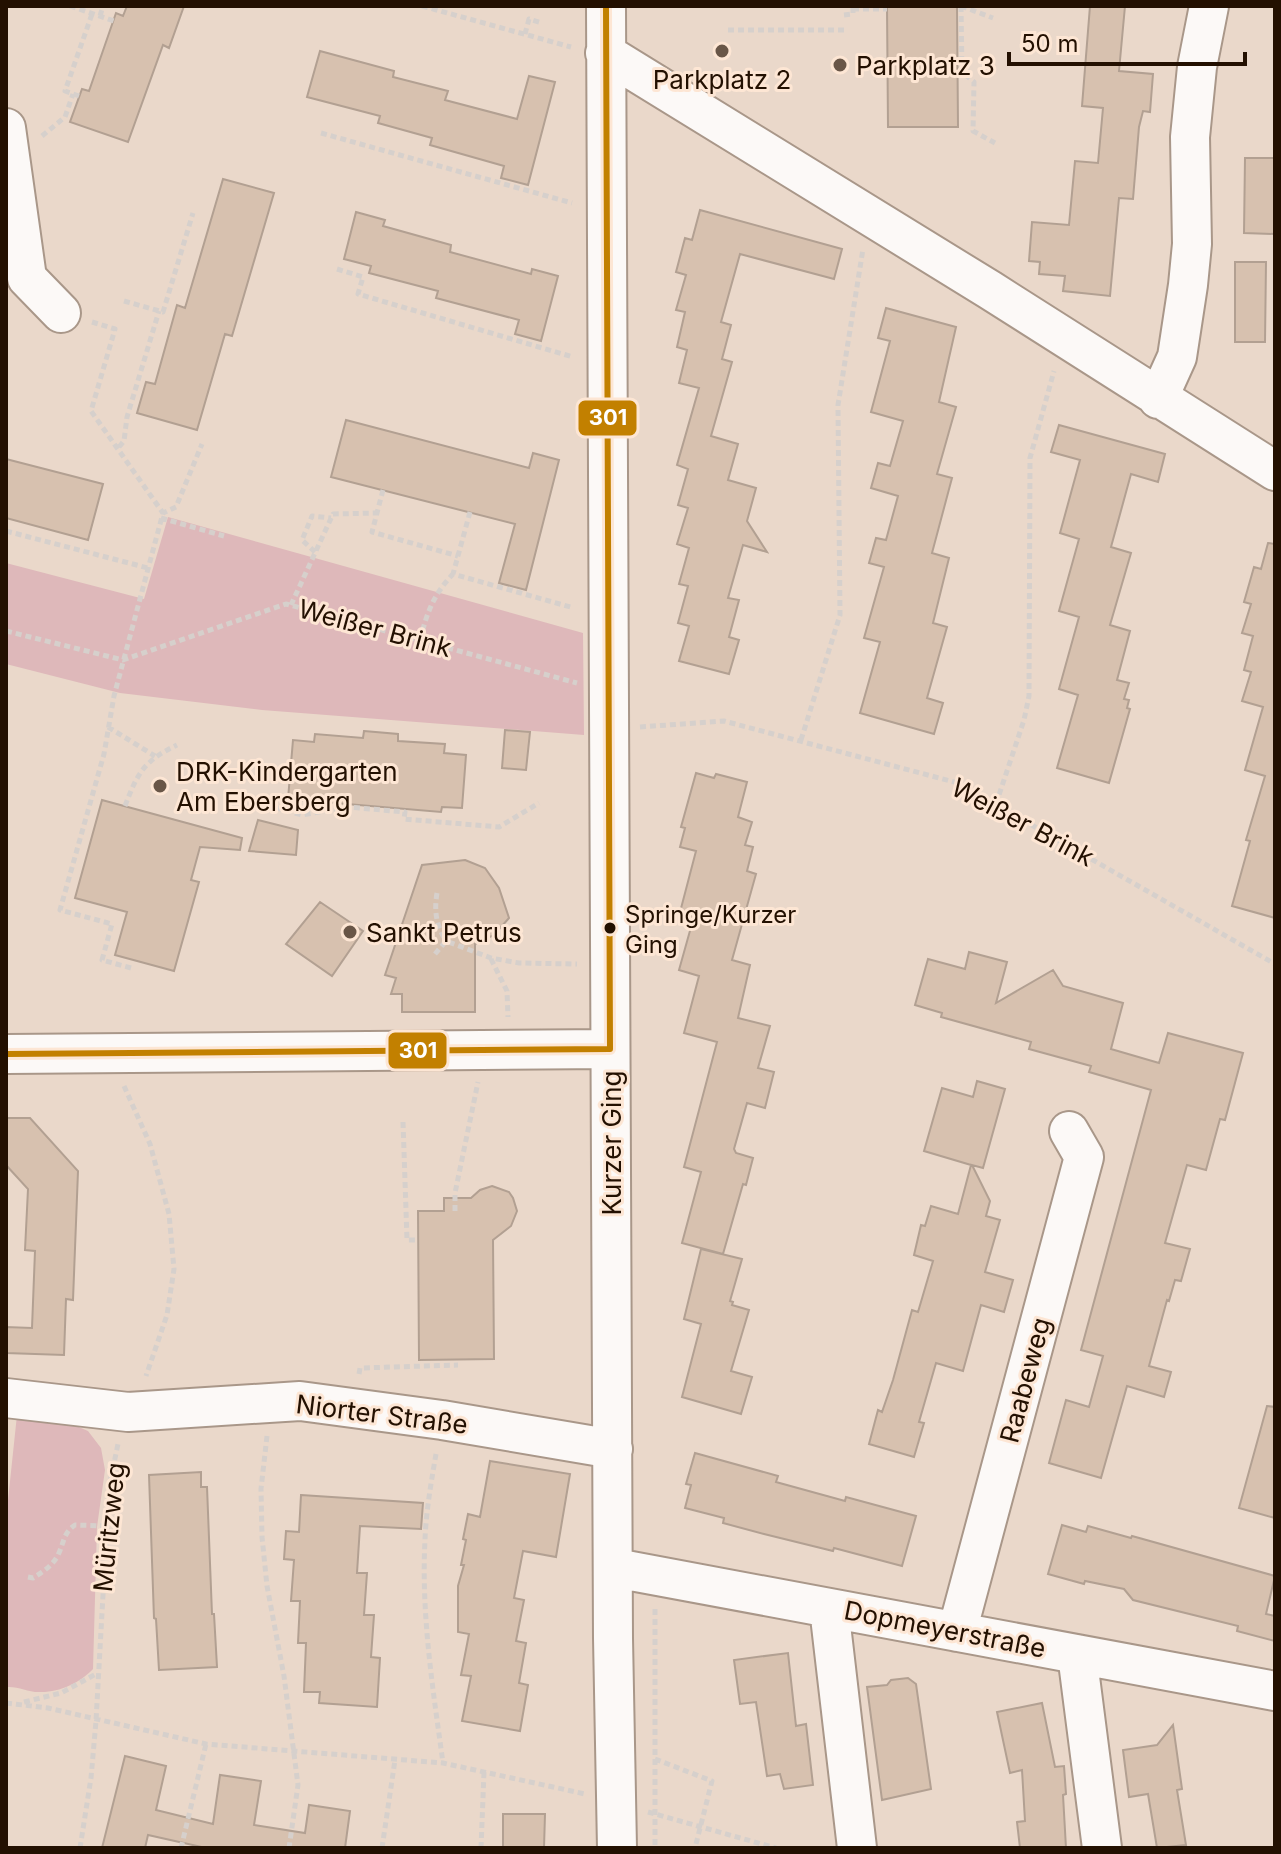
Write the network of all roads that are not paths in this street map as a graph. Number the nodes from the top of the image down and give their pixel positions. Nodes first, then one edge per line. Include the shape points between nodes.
1 (606, 6) edge
2 (1209, 6) edge
3 (595, 52) junction
4 (18, 134) edge
5 (61, 313) road end
6 (1158, 399) junction
7 (1275, 471) edge
8 (610, 1049) junction
9 (6, 1054) edge
10 (1069, 1131) dead end
11 (6, 1398) edge
12 (613, 1449) junction
13 (615, 1568) junction
14 (829, 1608) junction
15 (957, 1632) junction
16 (1077, 1654) junction
17 (1275, 1691) edge
18 (617, 1848) edge
19 (857, 1848) edge
20 (1102, 1848) edge

1 - 3 street, Kurzer Ging
2 - 6 street via 1190,137 1188,285 1177,357
3 - 6 street via 645,76
3 - 8 street, Kurzer Ging via 609,692
4 - 5 street via 27,278
6 - 7 street
8 - 9 street
8 - 12 street, Kurzer Ging
10 - 15 street, Raabeweg via 1084,1157
11 - 12 street, Niorter Straße via 128,1412 300,1401
12 - 13 street, Kurzer Ging
13 - 14 street, Dopmeyerstraße
13 - 18 street, Kurzer Ging
14 - 15 street, Dopmeyerstraße
14 - 19 street
15 - 16 street, Dopmeyerstraße
16 - 17 street, Dopmeyerstraße
16 - 20 street

